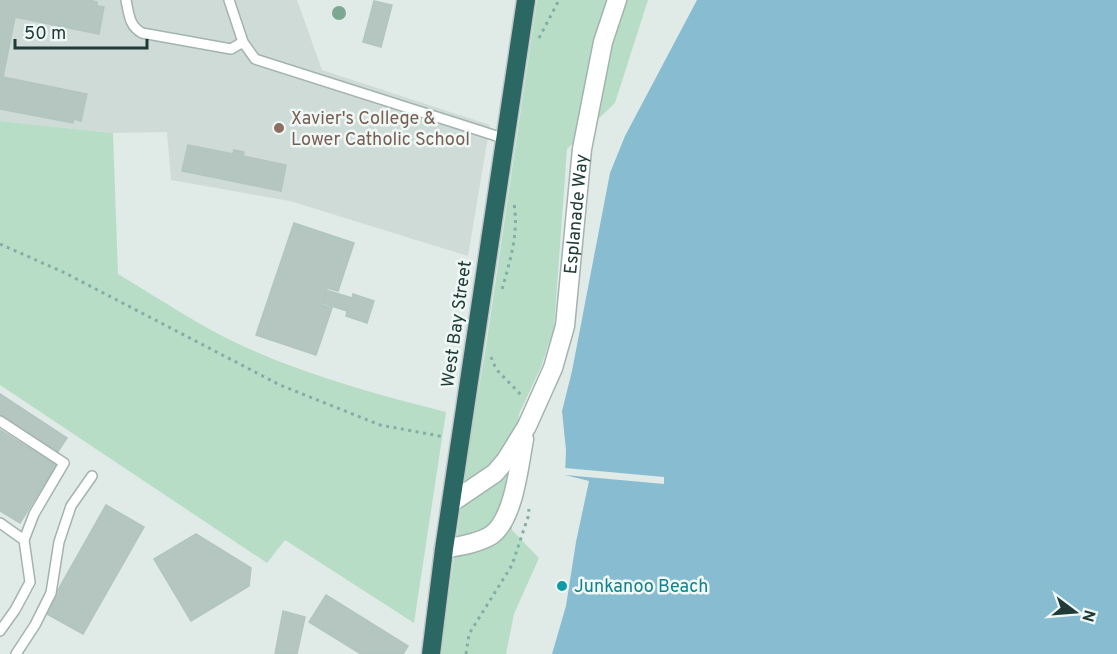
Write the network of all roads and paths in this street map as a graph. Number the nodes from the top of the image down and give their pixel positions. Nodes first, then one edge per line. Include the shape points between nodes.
1 (126, 0) edge
2 (229, 0) edge
3 (526, 0) edge
4 (559, 0) edge
5 (617, 0) edge
6 (243, 42) junction
7 (537, 46) dead end
8 (506, 139) junction
9 (513, 197) dead end
10 (0, 244) edge
11 (502, 290) dead end
12 (491, 352) dead end
13 (531, 418) junction
14 (0, 421) edge
15 (460, 440) junction
16 (92, 476) dead end
17 (451, 503) junction
18 (529, 506) dead end
19 (0, 524) edge
20 (24, 540) junction
21 (444, 549) junction
22 (0, 631) edge
23 (16, 654) edge
24 (431, 654) edge
25 (466, 654) edge

1 - 6 lane via 131,23 142,33 231,49
2 - 6 lane
3 - 8 highway, West Bay Street
4 - 7 path
5 - 13 street, Esplanade Way via 603,42 582,148 565,326 553,368
6 - 8 lane via 255,59
8 - 15 highway, West Bay Street
9 - 11 path via 516,220 511,261
10 - 15 path via 65,273 280,385 380,425
12 - 13 path via 496,369
13 - 17 street, Esplanade Way via 495,473
13 - 21 street, Esplanade Way via 504,518 492,535
14 - 20 lane via 64,463 34,514
15 - 17 highway, West Bay Street
16 - 23 lane via 71,506 59,542 51,593
17 - 21 highway, West Bay Street
18 - 25 path via 512,565 469,634
19 - 20 lane
20 - 22 lane via 30,582
21 - 24 highway, West Bay Street

